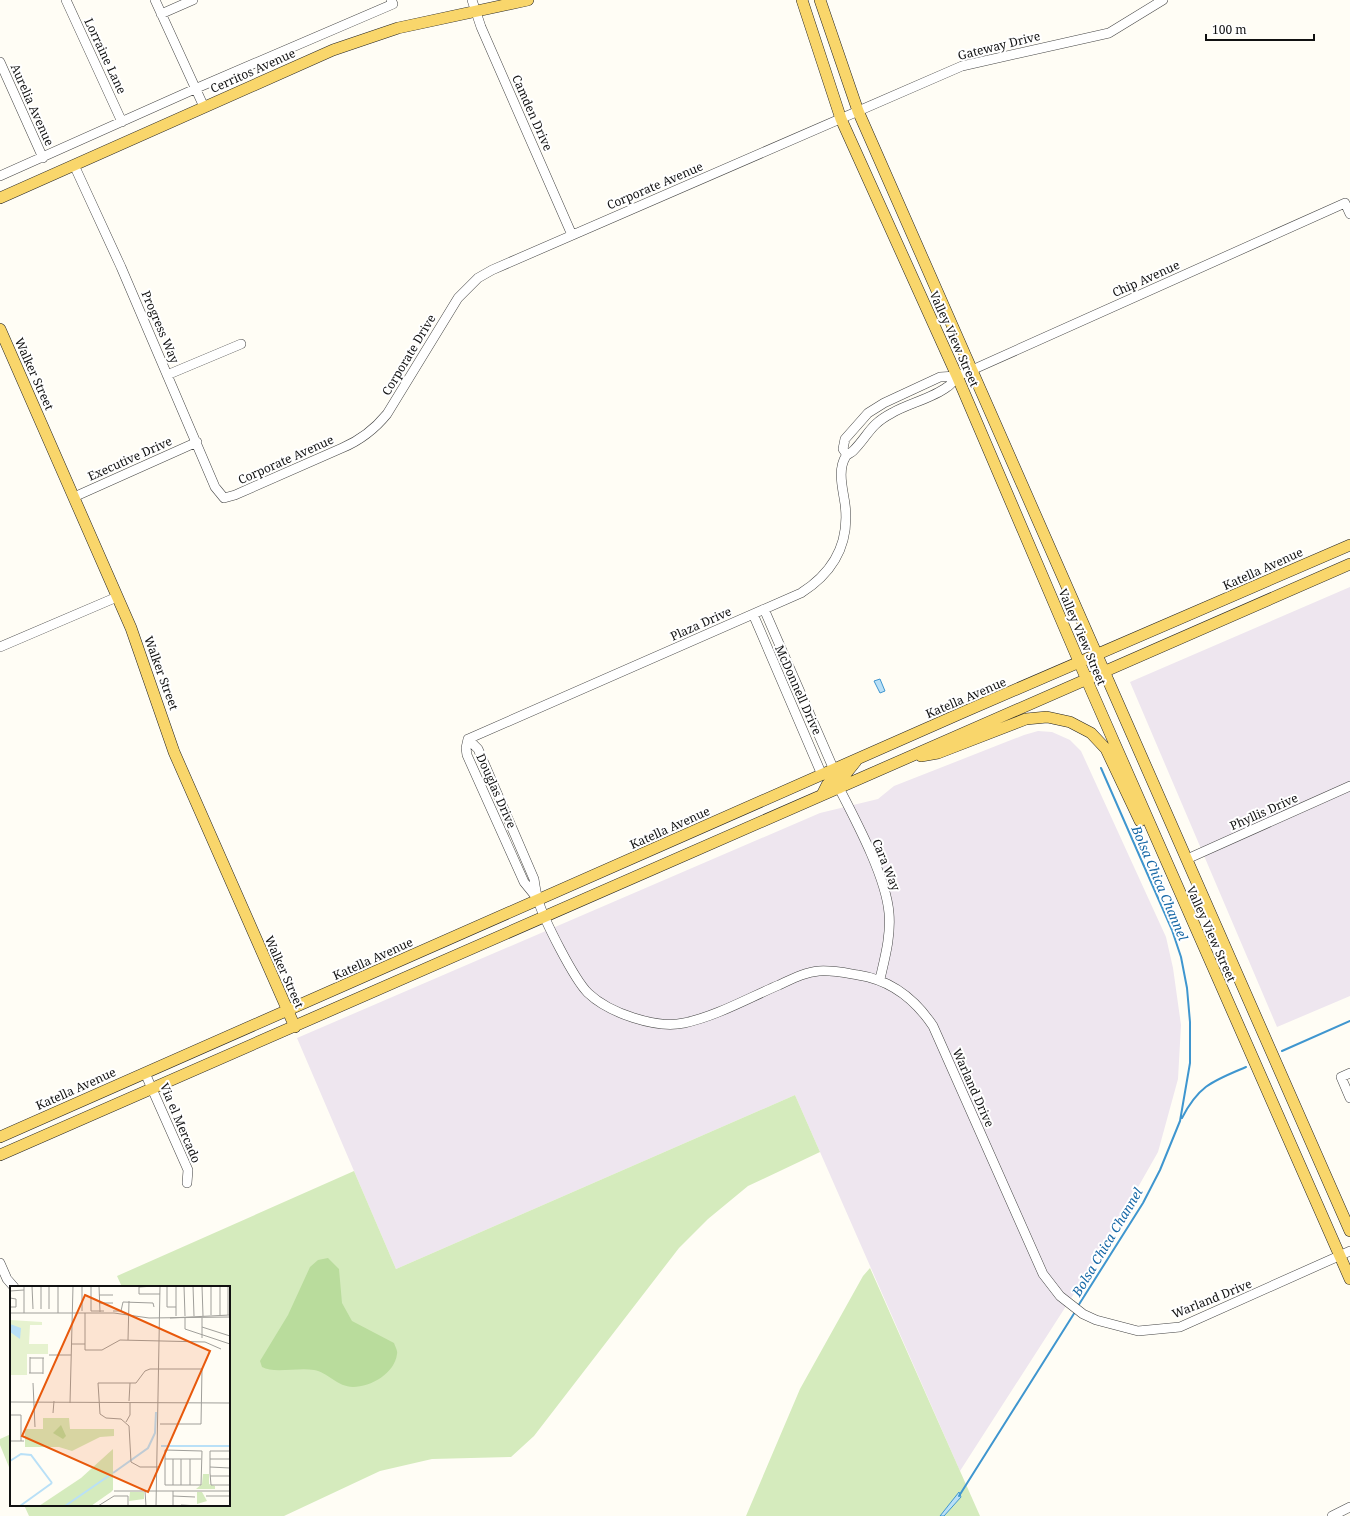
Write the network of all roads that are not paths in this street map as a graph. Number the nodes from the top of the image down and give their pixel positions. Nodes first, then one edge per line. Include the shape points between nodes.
1 (66, 0) edge
2 (155, 0) edge
3 (193, 0) edge
4 (528, 0) edge
5 (802, 0) edge
6 (820, 0) edge
7 (1163, 0) edge
8 (392, 2) edge
9 (473, 5) edge
10 (162, 14) junction
11 (1, 67) edge
12 (197, 88) junction
13 (204, 107) junction
14 (858, 111) junction
15 (841, 119) junction
16 (122, 122) junction
17 (42, 158) junction
18 (74, 165) junction
19 (0, 176) edge
20 (0, 198) edge
21 (1350, 214) edge
22 (572, 235) junction
23 (478, 278) joint
24 (0, 329) edge
25 (241, 344) dead end
26 (972, 370) junction
27 (168, 375) junction
28 (957, 376) junction
29 (358, 441) joint
30 (197, 442) junction
31 (846, 455) junction
32 (74, 497) junction
33 (224, 498) joint
34 (1350, 544) edge
35 (1350, 564) edge
36 (117, 597) junction
37 (764, 609) junction
38 (752, 614) junction
39 (0, 647) edge
40 (1098, 655) junction
41 (1080, 663) junction
42 (1105, 672) junction
43 (1086, 680) junction
44 (468, 739) junction
45 (908, 758) junction
46 (856, 760) junction
47 (834, 770) junction
48 (822, 775) junction
49 (1350, 786) edge
50 (839, 788) junction
51 (822, 795) junction
52 (1164, 859) junction
53 (1187, 859) junction
54 (538, 900) junction
55 (545, 917) junction
56 (880, 979) junction
57 (288, 1011) junction
58 (295, 1027) junction
59 (145, 1073) junction
60 (1350, 1073) edge
61 (153, 1089) junction
62 (1350, 1098) edge
63 (0, 1137) edge
64 (0, 1156) edge
65 (187, 1183) dead end
66 (1350, 1231) edge
67 (1345, 1253) edge
68 (0, 1263) edge
69 (1350, 1279) edge
70 (13, 1286) edge
71 (1350, 1507) edge
72 (1332, 1516) edge

1 - 16 street, Lorraine Lane
2 - 10 street
3 - 10 street
4 - 9 main road, Cerritos Avenue
5 - 15 main road, Valley View Street
6 - 14 main road, Valley View Street
7 - 14 street, Gateway Drive via 1109,32 962,66
8 - 12 street
9 - 13 main road, Cerritos Avenue via 333,50
9 - 22 street, Camden Drive
10 - 12 street
11 - 17 street, Aurelia Avenue
12 - 13 street
12 - 16 street
13 - 18 main road, Cerritos Avenue
14 - 15 street, Gateway Drive
14 - 26 main road, Valley View Street
15 - 22 street, Corporate Avenue
15 - 28 main road, Valley View Street
16 - 17 street
17 - 19 street
18 - 20 main road, Cerritos Avenue
18 - 27 street, Progress Way
21 - 26 street, Chip Avenue via 1345,203
22 - 23 street, Corporate Avenue
23 - 29 street, Corporate Drive via 458,298 387,414 375,428
24 - 32 main road, Walker Street
25 - 27 street
26 - 28 street, Chip Avenue
26 - 40 main road, Valley View Street
27 - 30 street, Progress Way
28 - 31 street via 947,387 875,423 853,451
28 - 31 street, Plaza Drive via 940,377 868,413 846,439 843,449
28 - 41 main road, Valley View Street
29 - 33 street, Corporate Avenue
30 - 32 street, Executive Drive
30 - 33 street, Progress Way via 215,486
31 - 37 street, Plaza Drive via 841,480 846,528 842,546 825,574 813,585
32 - 36 main road, Walker Street
34 - 40 main road, Katella Avenue
35 - 42 main road
36 - 39 street
36 - 57 main road, Walker Street via 131,628 174,752
37 - 38 street, Plaza Drive
37 - 47 street, McDonnell Drive
38 - 44 street, Plaza Drive
38 - 48 street, McDonnell Drive
40 - 41 main road, Katella Avenue
40 - 42 main road, Valley View Street
41 - 43 main road, Valley View Street
41 - 46 main road, Katella Avenue
42 - 43 main road
42 - 53 main road, Valley View Street
43 - 45 main road
43 - 52 main road, Valley View Street
44 - 54 street, Douglas Drive via 478,749 534,879
44 - 54 street, Douglas Drive via 467,755 524,882
45 - 50 main road
45 - 52 main road via 938,754 1026,719 1047,717 1070,722 1091,733 1106,748 1154,848
46 - 47 main road, Katella Avenue
46 - 50 main road via 840,781
47 - 48 main road, Katella Avenue
47 - 51 main road via 834,778
48 - 54 main road, Katella Avenue
49 - 53 street, Phyllis Drive
50 - 51 main road
50 - 56 street, Cara Way via 888,899 888,946
51 - 55 main road
52 - 67 main road, Valley View Street
53 - 66 main road, Valley View Street
54 - 55 street, Douglas Drive
54 - 57 main road, Katella Avenue
55 - 56 street, Warland Drive via 572,971 588,993 628,1017 663,1023 682,1023 703,1018 800,976 818,971
55 - 58 main road
56 - 67 street, Warland Drive via 915,1002 933,1026 1043,1274 1053,1290 1083,1314 1138,1331 1180,1327
57 - 58 main road, Walker Street
57 - 59 main road, Katella Avenue
58 - 61 main road
59 - 61 street, Via el Mercado
59 - 63 main road, Katella Avenue
60 - 62 street via 1341,1077
61 - 64 main road
61 - 65 street, Via el Mercado via 188,1170
67 - 69 main road, Valley View Street
68 - 70 street
71 - 72 street

